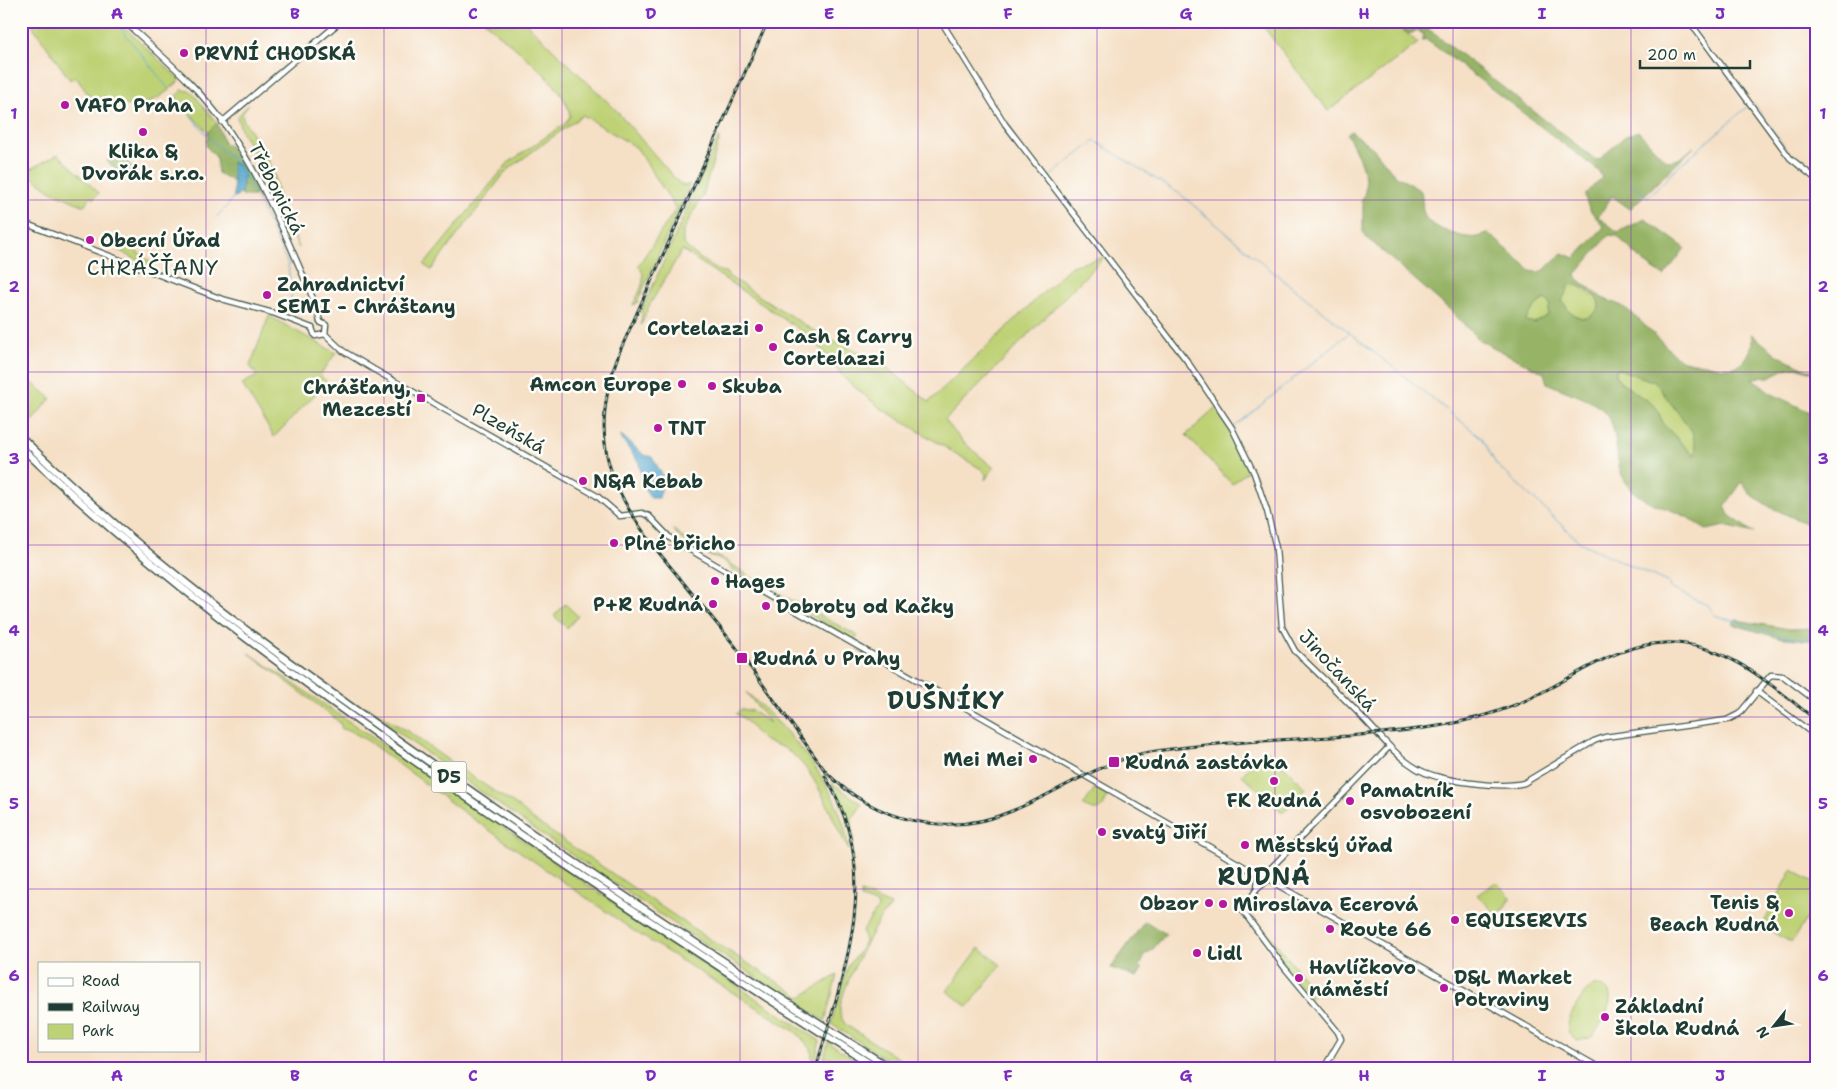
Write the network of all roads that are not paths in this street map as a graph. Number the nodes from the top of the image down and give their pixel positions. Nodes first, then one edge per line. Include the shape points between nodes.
1 (124, 21) edge
2 (342, 21) edge
3 (941, 21) edge
4 (1689, 21) edge
5 (222, 122) junction
6 (1816, 179) edge
7 (21, 222) edge
8 (320, 322) junction
9 (312, 328) junction
10 (325, 334) junction
11 (21, 437) edge
12 (21, 447) edge
13 (32, 453) junction
14 (1756, 691) junction
15 (1816, 701) edge
16 (1816, 736) edge
17 (1389, 746) junction
18 (1250, 870) junction
19 (1265, 875) junction
20 (1258, 879) junction
21 (1265, 883) junction
22 (1276, 884) junction
23 (1257, 889) junction
24 (877, 1068) edge
25 (890, 1068) edge
26 (1324, 1068) edge
27 (1600, 1068) edge

1 - 5 street, Třebonická via 186,81
2 - 5 street
3 - 17 street, Jinočanská via 1005,124 1187,361 1232,428 1254,473 1267,511 1276,548 1280,614 1286,638
4 - 6 street via 1790,158
5 - 8 street, Třebonická via 267,196 317,308
7 - 9 street, Plzeňská via 222,299
8 - 9 street
8 - 10 street, Plzeňská via 326,326
9 - 10 street, Plzeňská via 315,336
10 - 18 street, Plzeňská via 343,351 597,496 616,514 642,513 649,516 676,542
11 - 13 highway, D5
12 - 13 highway, D5
13 - 24 highway, D5 via 140,554 325,698 581,875
13 - 25 highway, D5 via 144,550 330,692 586,870
14 - 15 street, Jinočanská via 1768,677 1778,674
14 - 16 street
14 - 17 street, Jinočanská via 1738,714 1727,720 1605,737 1524,783 1511,786 1485,785 1430,775 1415,768
17 - 19 street
18 - 19 street
18 - 20 street
19 - 20 street
19 - 21 street
19 - 22 street
20 - 21 street
20 - 23 street
21 - 22 street
21 - 23 street
22 - 27 street
23 - 26 street via 1242,910 1341,1039

